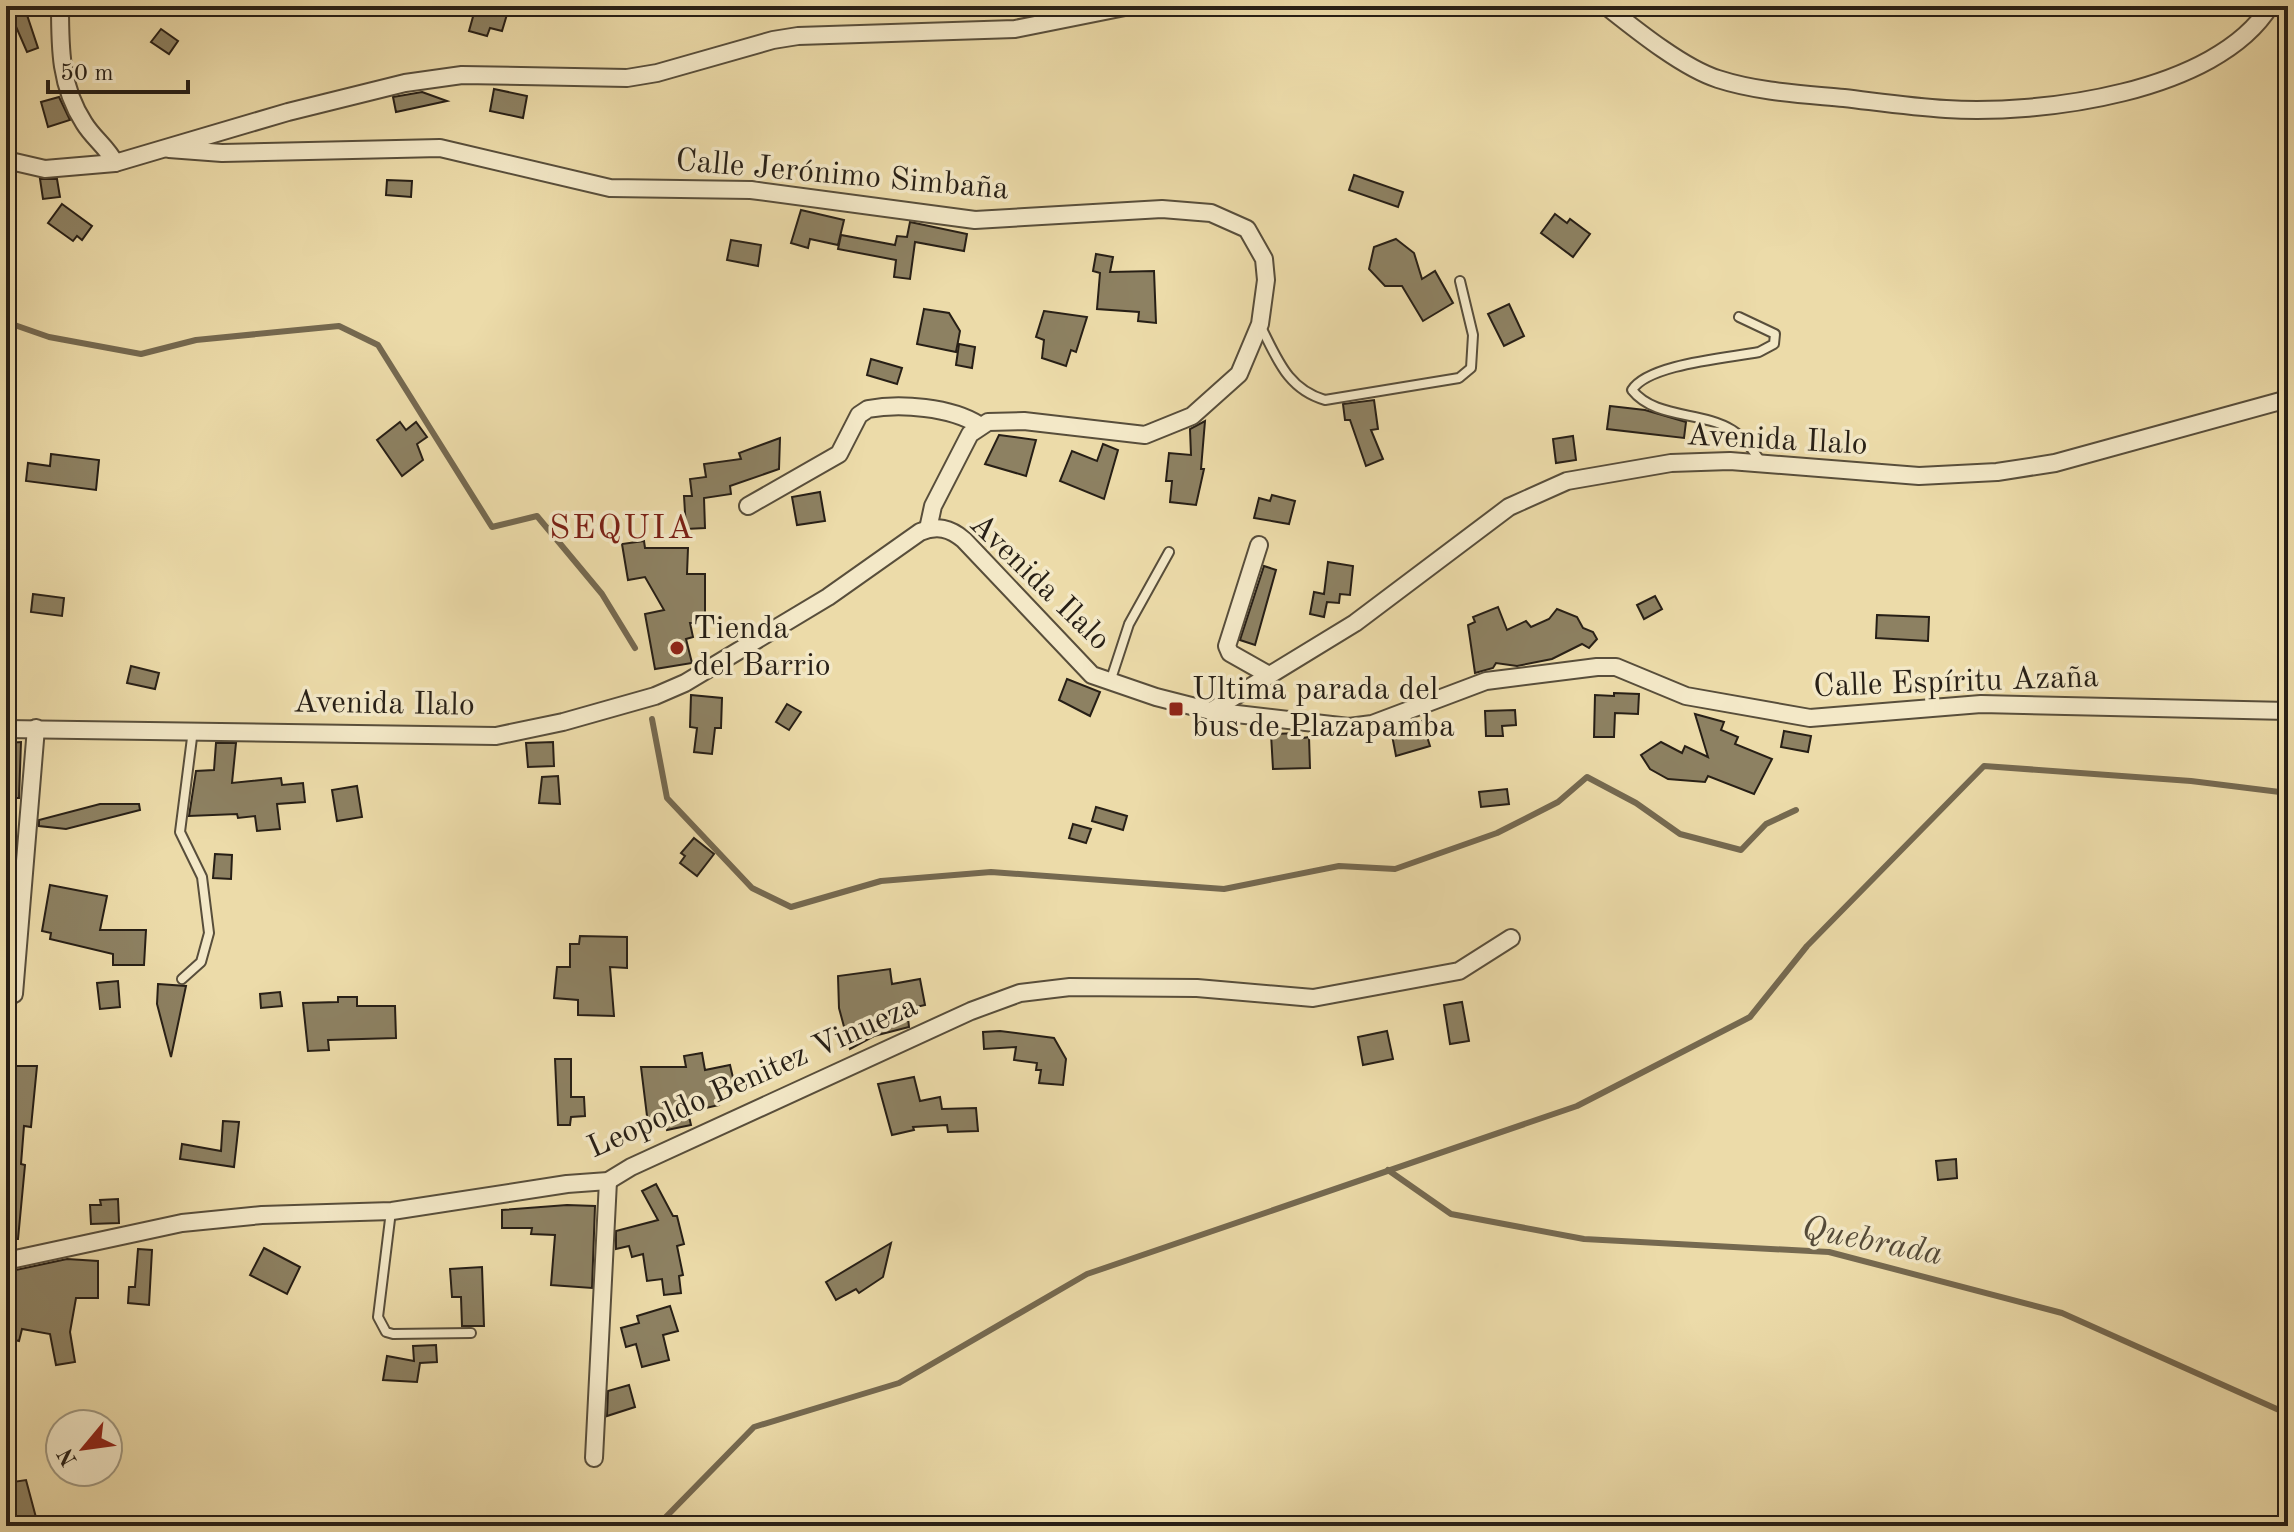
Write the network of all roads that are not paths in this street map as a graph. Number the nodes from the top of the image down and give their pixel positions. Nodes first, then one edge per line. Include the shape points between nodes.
1 (60, 6) edge
2 (1130, 6) edge
3 (1606, 6) edge
4 (2270, 6) edge
5 (169, 149) junction
6 (6, 160) edge
7 (115, 163) junction
8 (1460, 281) dead end
9 (1739, 317) dead end
10 (1260, 324) junction
11 (2288, 399) edge
12 (979, 425) junction
13 (1762, 464) junction
14 (748, 506) dead end
15 (928, 529) junction
16 (1259, 545) dead end
17 (1169, 552) dead end
18 (1269, 675) junction
19 (1110, 683) junction
20 (1211, 711) junction
21 (2288, 711) edge
22 (36, 728) junction
23 (6, 729) edge
24 (193, 729) junction
25 (1511, 938) dead end
26 (182, 979) dead end
27 (14, 994) dead end
28 (608, 1181) junction
29 (392, 1211) junction
30 (6, 1261) edge
31 (471, 1333) dead end
32 (594, 1458) dead end

1 - 7 street via 61,64 70,99
2 - 5 street via 1015,29 798,36 627,78 462,75 405,83
3 - 4 street via 1716,78 1776,91 1948,109 2014,108 2119,94 2226,50
5 - 7 street
5 - 10 street, Calle Jerónimo Simbaña via 222,153 440,148 610,188 751,190 975,220 1162,209 1211,213 1247,229 1264,259
6 - 7 street via 45,169
8 - 10 lane via 1473,335 1471,368 1459,378 1325,400 1306,395 1289,381
9 - 13 lane via 1775,334 1774,344 1759,352 1660,371 1638,380 1632,390 1642,402 1730,428
10 - 12 street, Calle Jerónimo Simbaña via 1239,374 1176,425 1145,435 1024,421
11 - 13 street, Avenida Ilalo via 2055,463 1997,472 1919,476
12 - 14 street via 946,411 868,409 859,415 839,454
12 - 15 street via 933,506
13 - 18 street, Avenida Ilalo via 1671,463 1567,481 1509,507 1355,623
15 - 19 street, Avenida Ilalo via 955,532 1080,666
15 - 24 street, Avenida Ilalo via 685,683 563,722 496,736
16 - 18 street via 1227,646 1230,653
17 - 19 lane via 1129,624
18 - 20 street, Avenida Ilalo
19 - 20 street, Avenida Ilalo
20 - 21 street, Calle Espíritu Azaña via 1349,727 1372,724 1486,681 1597,667 1616,667 1686,696 1810,718 1981,704
22 - 23 street, Avenida Ilalo
22 - 24 street, Avenida Ilalo
22 - 27 street
24 - 26 lane via 180,832 202,877 209,933 201,962
25 - 28 street, Leopoldo Benitez Vinueza via 1459,971 1313,998 1197,988 1070,987 1020,993 790,1092
28 - 29 street, Leopoldo Benitez Vinueza
28 - 32 street
29 - 30 street, Leopoldo Benitez Vinueza via 182,1223
29 - 31 lane via 381,1325 393,1334

